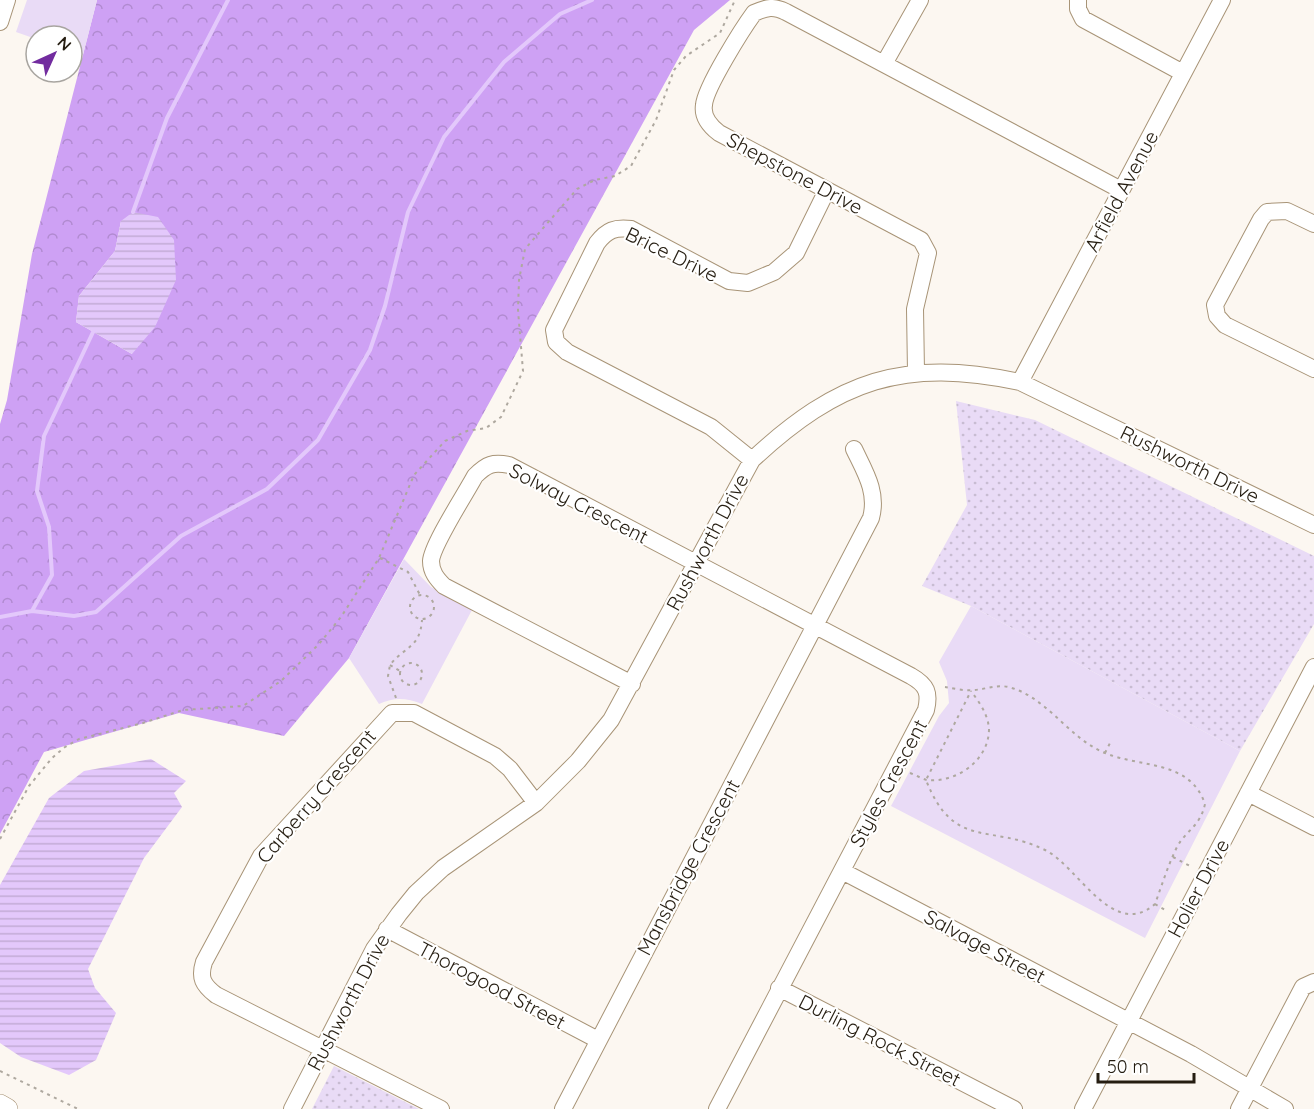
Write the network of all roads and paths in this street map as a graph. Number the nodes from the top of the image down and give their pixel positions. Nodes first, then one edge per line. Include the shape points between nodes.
1 (7, 0) edge
2 (735, 0) edge
3 (920, 0) edge
4 (1078, 0) edge
5 (1222, 0) edge
6 (0, 22) edge
7 (885, 62) junction
8 (1183, 73) junction
9 (827, 190) junction
10 (1121, 190) junction
11 (1314, 224) edge
12 (1314, 369) edge
13 (916, 372) junction
14 (1020, 382) junction
15 (854, 449) dead end
16 (752, 460) junction
17 (1314, 525) edge
18 (379, 558) junction
19 (695, 563) junction
20 (420, 595) junction
21 (422, 620) junction
22 (815, 626) junction
23 (390, 665) junction
24 (1314, 667) edge
25 (400, 671) junction
26 (632, 684) junction
27 (945, 687) dead end
28 (971, 691) junction
29 (397, 700) dead end
30 (1110, 743) dead end
31 (1105, 753) junction
32 (910, 772) dead end
33 (926, 780) junction
34 (1248, 792) junction
35 (536, 803) junction
36 (1314, 827) edge
37 (0, 839) edge
38 (1173, 857) junction
39 (1191, 866) dead end
40 (842, 870) junction
41 (1155, 904) junction
42 (1167, 911) dead end
43 (387, 929) junction
44 (1314, 982) edge
45 (779, 988) junction
46 (1128, 1020) junction
47 (598, 1040) junction
48 (323, 1048) junction
49 (0, 1071) edge
50 (1250, 1090) junction
51 (0, 1105) edge
52 (722, 1107) edge
53 (8, 1109) edge
54 (78, 1109) edge
55 (292, 1109) edge
56 (441, 1109) edge
57 (563, 1109) edge
58 (1014, 1109) edge
59 (1083, 1109) edge
60 (1239, 1109) edge
61 (1285, 1109) edge

1 - 6 street
2 - 18 path via 720,33 674,70 656,120 632,166 577,189 525,249 518,310 523,370 501,417 486,428 445,441 414,475
3 - 7 street
4 - 8 street via 1083,20
5 - 8 street, Arfield Avenue
7 - 9 street, Shepstone Drive via 786,12 766,8 754,13 747,22 706,96 704,114 719,133
7 - 10 street, Shepstone Drive
8 - 10 street, Arfield Avenue
9 - 13 street, Shepstone Drive via 911,233 926,246 928,253 915,309
9 - 16 street, Brice Drive via 796,253 774,272 748,283 729,282 631,229 606,232 554,330 556,342 567,352 711,427
10 - 14 street, Arfield Avenue
11 - 12 street via 1287,211 1267,212 1215,305 1217,316 1226,325
13 - 14 street, Rushworth Drive via 982,375
13 - 16 street, Rushworth Drive via 874,382 826,402
14 - 17 street, Rushworth Drive
15 - 22 street, Mansbridge Crescent via 871,483 871,518
16 - 19 street, Rushworth Drive
18 - 20 path via 408,572
18 - 37 path via 320,644 281,681 243,706 183,710 79,739 52,758 29,786
19 - 22 street, Styles Crescent
19 - 26 street, Rushworth Drive
19 - 26 street, Solway Crescent via 510,465 495,462 475,476 434,552 432,569 444,586
20 - 21 path via 410,606 412,614
20 - 21 path via 430,598 434,608 432,615
21 - 23 path via 416,642
22 - 40 street, Styles Crescent via 922,682 928,699 926,710
22 - 47 street, Mansbridge Crescent
23 - 25 path
23 - 29 path via 388,676
24 - 34 street, Holier Drive
25 - 25 path via 407,684 415,685 422,675 416,664 409,663
26 - 35 street, Rushworth Drive via 590,747
27 - 28 path
28 - 31 path via 994,685 1011,687 1026,694 1081,740
28 - 33 path
28 - 33 path via 986,713 989,729 985,747 974,764 960,774
30 - 31 path
31 - 38 path via 1133,763 1171,769 1191,780 1198,789 1205,804 1203,815 1178,844
32 - 33 path
33 - 41 path via 933,798 960,827 1045,850 1112,910 1130,915 1147,911
34 - 36 street
34 - 46 street, Holier Drive
35 - 43 street, Rushworth Drive via 443,868
35 - 48 street, Carberry Crescent via 510,768 495,756 414,713 402,711 383,721 273,842 250,873 200,974 204,986 216,995
38 - 39 path
38 - 41 path
40 - 45 street, Styles Crescent
40 - 46 street, Salvage Street
41 - 42 path
43 - 47 street, Thorogood Street
43 - 48 street, Rushworth Drive
44 - 50 street via 1303,987
45 - 52 street, Styles Crescent
45 - 58 street, Durling Rock Street
46 - 50 street, Salvage Street
46 - 59 street, Holier Drive
47 - 57 street, Mansbridge Crescent
48 - 55 street, Rushworth Drive
48 - 56 street
49 - 54 path
50 - 60 street
50 - 61 street, Salvage Street
51 - 53 main road

